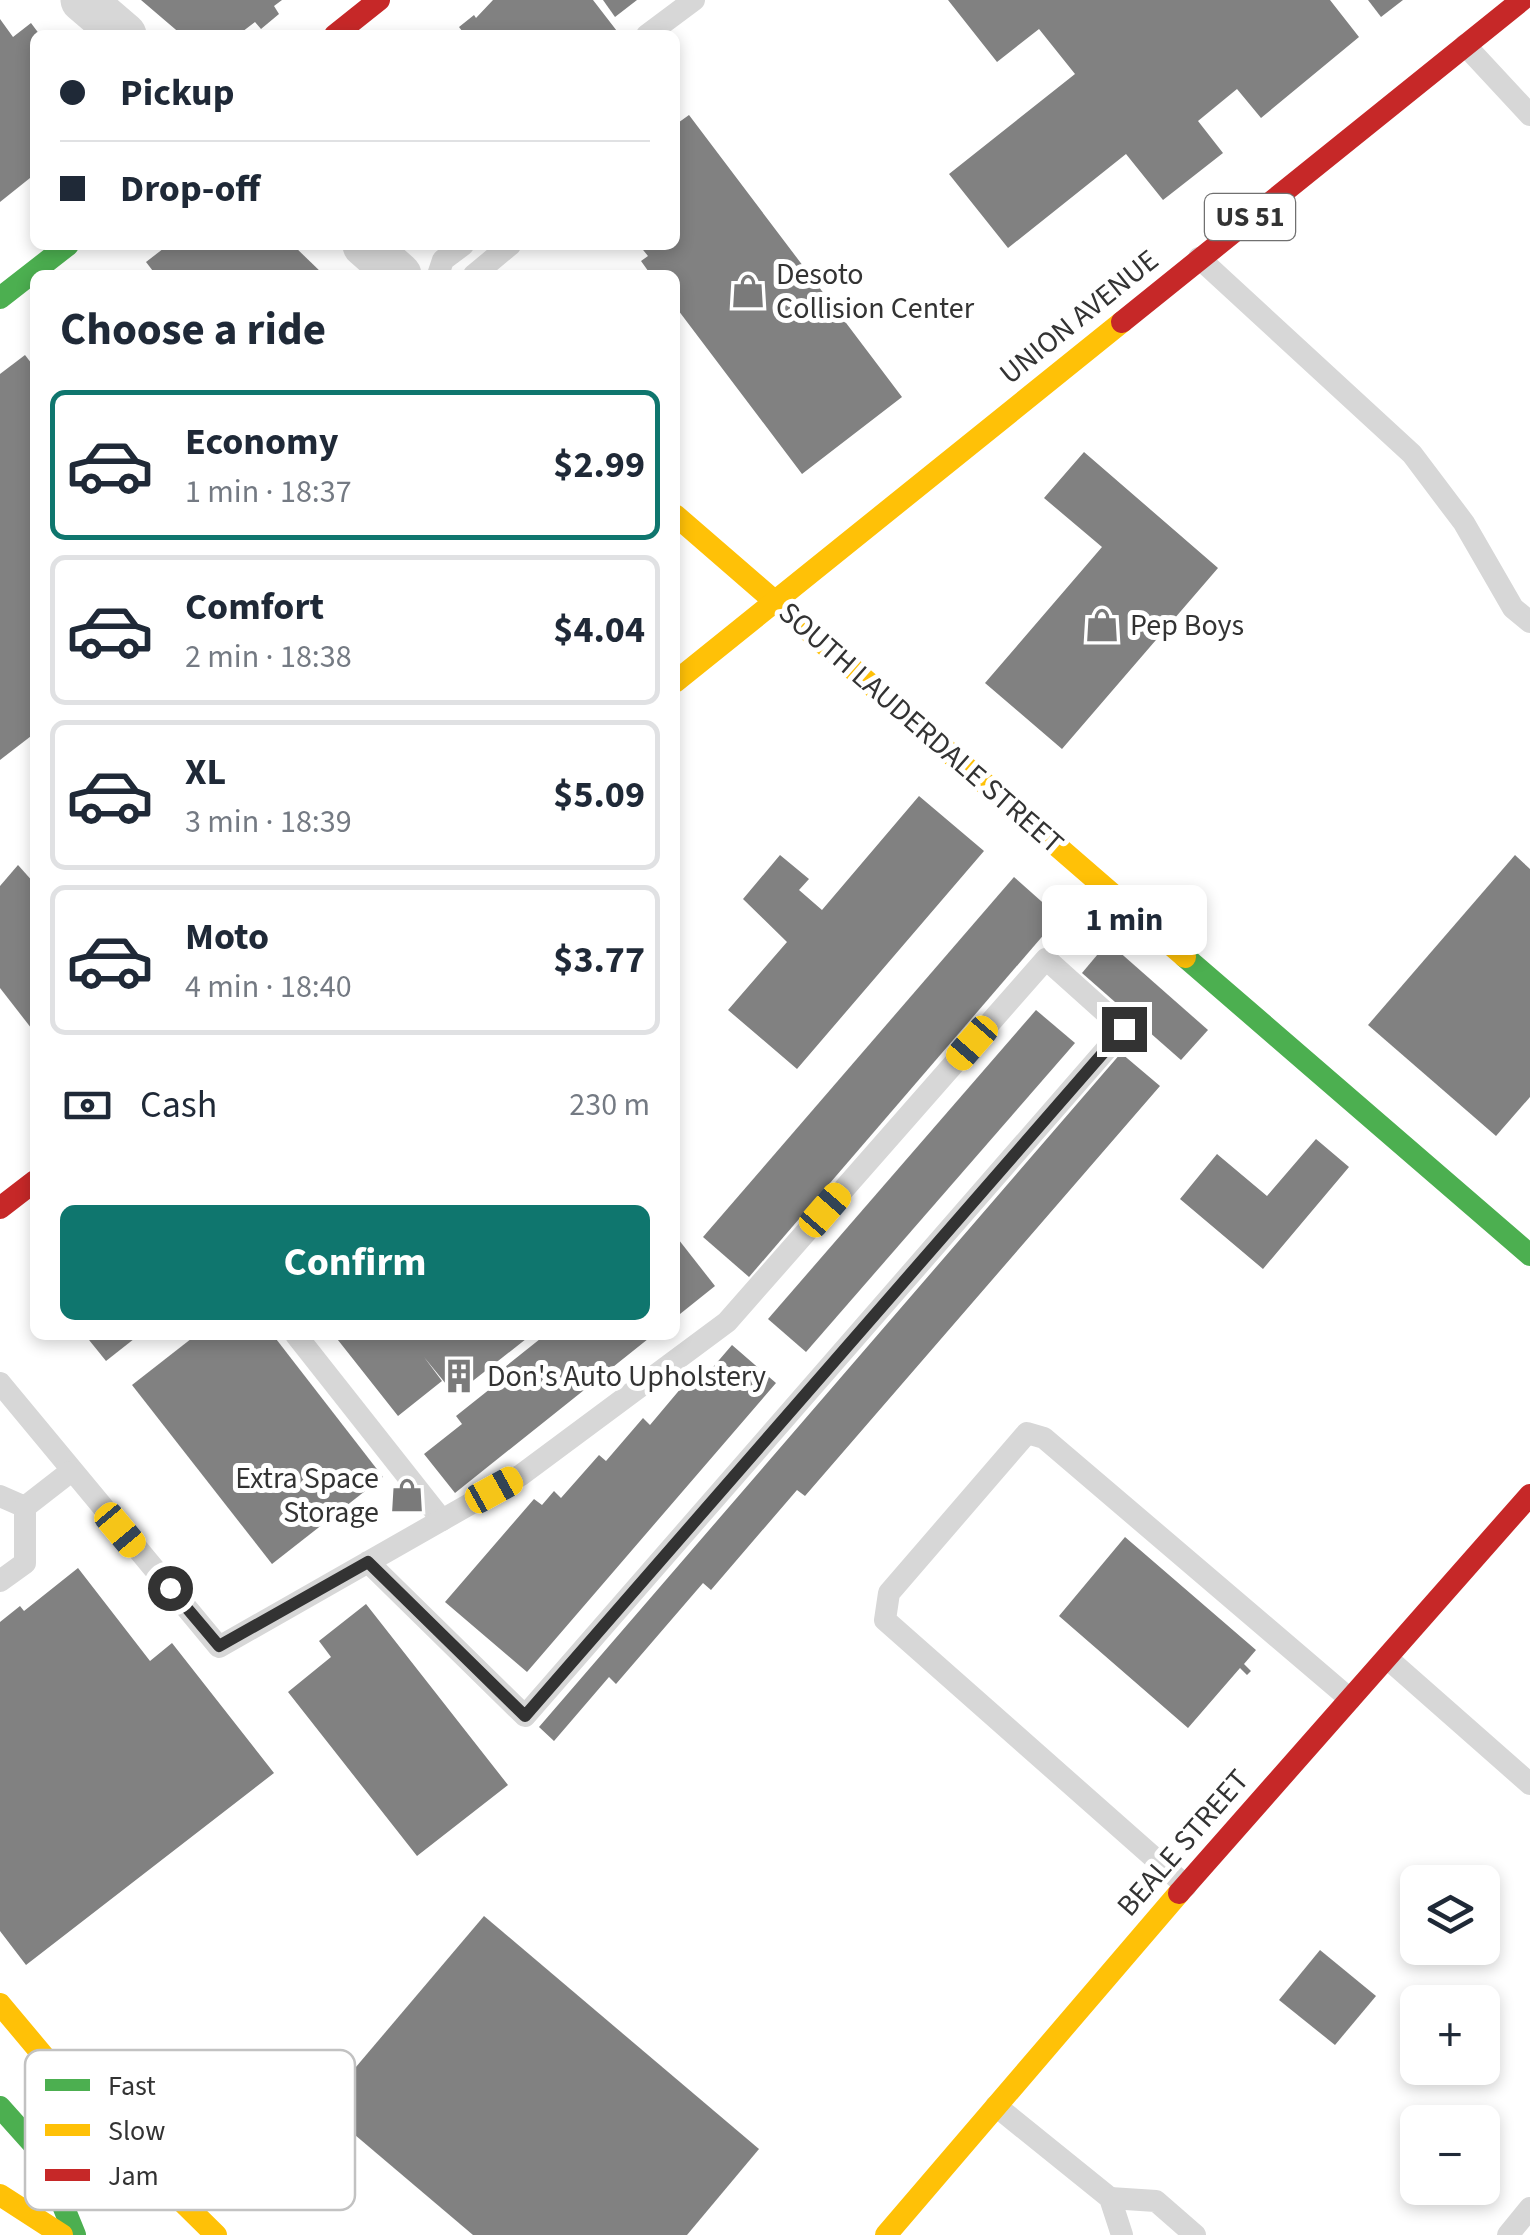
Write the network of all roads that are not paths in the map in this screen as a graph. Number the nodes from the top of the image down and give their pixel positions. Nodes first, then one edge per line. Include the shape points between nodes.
1 (83, 0) edge
2 (379, 0) edge
3 (694, 0) edge
4 (1522, 0) edge
5 (118, 30) edge
6 (341, 30) edge
7 (653, 30) edge
8 (1466, 45) junction
9 (1530, 114) edge
10 (62, 250) edge
11 (370, 250) edge
12 (457, 250) edge
13 (504, 250) edge
14 (1199, 258) junction
15 (36, 270) edge
16 (392, 270) edge
17 (440, 270) edge
18 (480, 270) edge
19 (30, 275) edge
20 (0, 298) edge
21 (680, 519) edge
22 (777, 603) junction
23 (1530, 622) edge
24 (680, 678) edge
25 (30, 1185) edge
26 (0, 1208) edge
27 (1530, 1255) edge
28 (300, 1340) edge
29 (0, 1383) edge
30 (70, 1472) junction
31 (1530, 1495) edge
32 (0, 1496) edge
33 (25, 1507) junction
34 (442, 1520) junction
35 (368, 1562) junction
36 (0, 1581) edge
37 (1387, 1658) junction
38 (1350, 1699) junction
39 (1530, 1784) edge
40 (1186, 1886) junction
41 (0, 2004) edge
42 (38, 2050) edge
43 (996, 2106) junction
44 (0, 2108) edge
45 (25, 2135) edge
46 (0, 2196) edge
47 (1110, 2198) junction
48 (1530, 2208) edge
49 (65, 2210) edge
50 (191, 2210) edge
51 (62, 2235) edge
52 (75, 2235) edge
53 (216, 2235) edge
54 (886, 2235) edge
55 (1122, 2235) edge
56 (1195, 2235) edge
57 (1508, 2235) edge

1 - 5 street
2 - 6 street
3 - 7 lane
4 - 8 street, UNION AVENUE / US 51
8 - 9 lane
8 - 14 street, UNION AVENUE / US 51
10 - 15 street
11 - 16 street
12 - 17 lane
13 - 18 lane
14 - 22 street, UNION AVENUE / US 51
14 - 23 lane via 1412,454 1464,523 1513,608
19 - 20 street
21 - 22 street, SOUTH LAUDERDALE STREET
22 - 24 street, UNION AVENUE / US 51
22 - 27 street, SOUTH LAUDERDALE STREET
25 - 26 street
28 - 34 lane
29 - 30 lane
30 - 33 lane
30 - 35 lane via 219,1646
31 - 37 street, BEALE STREET
32 - 33 lane
33 - 36 lane via 25,1562
34 - 35 lane
34 - 35 lane via 521,1475 727,1322 1046,960 1124,1029 525,1716
37 - 38 street, BEALE STREET
37 - 39 lane
38 - 40 street, BEALE STREET
38 - 40 lane via 1044,1438 1026,1433 890,1593 885,1620
40 - 43 street, BEALE STREET
41 - 42 street
43 - 47 lane
43 - 54 street, BEALE STREET
44 - 45 street
46 - 51 street
47 - 55 lane
47 - 56 lane via 1156,2201
48 - 57 lane
49 - 52 street
50 - 53 street

